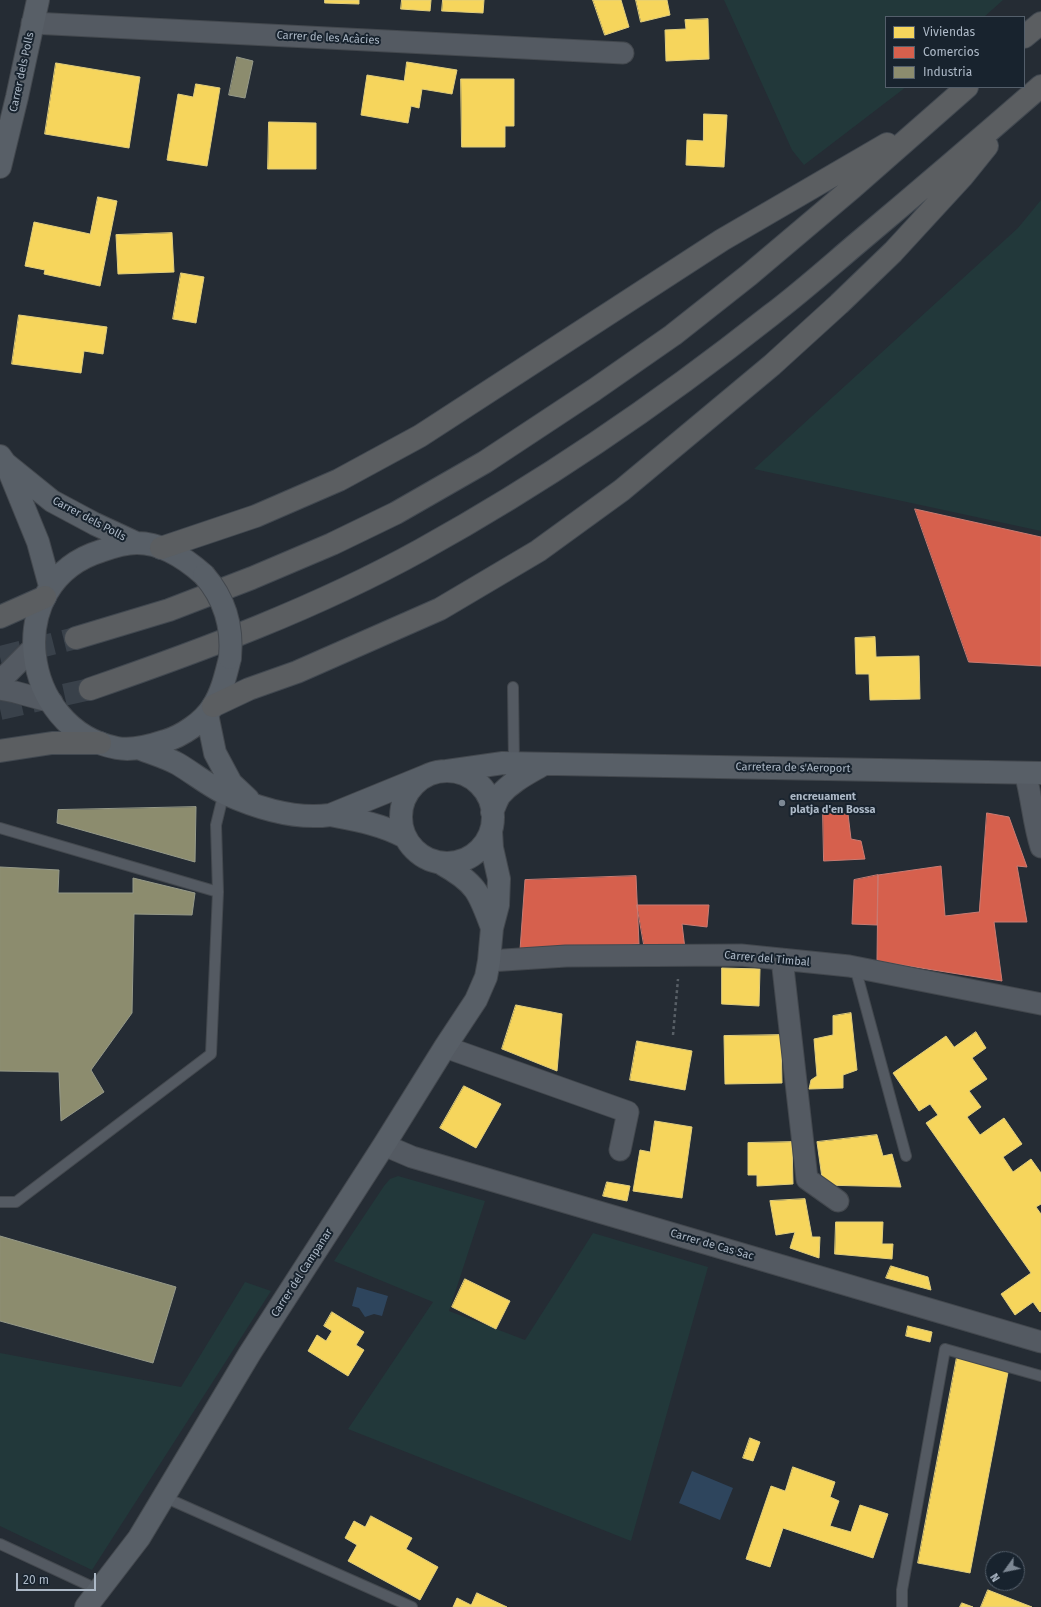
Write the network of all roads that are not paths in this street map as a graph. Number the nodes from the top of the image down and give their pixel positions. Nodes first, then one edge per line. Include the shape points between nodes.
1 (38, 0) edge
2 (32, 23) junction
3 (1041, 23) edge
4 (1025, 36) edge
5 (623, 53) dead end
6 (1041, 86) edge
7 (966, 88) edge
8 (1021, 104) junction
9 (930, 119) junction
10 (0, 166) edge
11 (3, 459) edge
12 (136, 543) junction
13 (161, 548) junction
14 (47, 592) junction
15 (0, 617) edge
16 (76, 638) tunnel mouth
17 (33, 648) junction
18 (0, 681) edge
19 (513, 687) dead end
20 (0, 689) edge
21 (90, 689) tunnel mouth
22 (52, 702) junction
23 (210, 710) junction
24 (100, 743) junction
25 (138, 748) junction
26 (0, 751) edge
27 (514, 764) junction
28 (544, 764) junction
29 (437, 773) junction
30 (1033, 773) edge
31 (224, 792) junction
32 (251, 803) junction
33 (330, 815) junction
34 (492, 822) junction
35 (0, 828) edge
36 (405, 837) junction
37 (1040, 839) edge
38 (442, 864) junction
39 (218, 892) junction
40 (492, 928) junction
41 (782, 959) junction
42 (489, 961) junction
43 (854, 967) junction
44 (1041, 1004) edge
45 (445, 1047) junction
46 (384, 1145) junction
47 (620, 1150) dead end
48 (906, 1156) dead end
49 (838, 1201) dead end
50 (0, 1202) edge
51 (1041, 1342) edge
52 (1041, 1376) edge
53 (164, 1497) junction
54 (0, 1544) edge
55 (99, 1590) junction
56 (86, 1607) edge
57 (412, 1607) edge
58 (902, 1607) edge

1 - 2 main road, Carrer dels Polls
2 - 5 street, Carrer de les Acàcies
2 - 10 main road, Carrer dels Polls
3 - 4 highway
6 - 8 highway
7 - 9 highway
8 - 21 highway via 774,313 696,374 507,500 377,573 271,623
8 - 23 highway via 962,177 872,273 772,365 622,490 538,551 440,609 296,672 250,689
9 - 13 highway via 722,240 420,436 339,480 256,516
9 - 16 highway via 749,275 673,335 485,462 396,512 332,544 169,610
11 - 12 main road, Carrer dels Polls via 52,500
11 - 14 main road, Carrer dels Polls via 38,542
12 - 13 main road
12 - 14 main road via 107,549 79,560
13 - 23 main road, bridge via 187,560 204,574 227,614 231,632 230,658 223,686
14 - 15 highway
14 - 17 main road via 38,610
17 - 18 street
17 - 22 main road via 38,675
19 - 27 lane
20 - 22 street
22 - 24 main road via 63,718
23 - 25 main road via 188,730 171,739
23 - 32 main road via 216,753 231,783
24 - 25 main road via 119,748
24 - 26 highway via 52,743
25 - 31 main road via 176,763
27 - 28 main road, Carretera de s'Aeroport
27 - 29 main road, Carretera de s'Aeroport via 503,763
28 - 30 main road, Carretera de s'Aeroport
28 - 34 main road via 507,787 499,796
29 - 33 main road, Carretera de s'Aeroport
29 - 34 main road via 460,773 478,783 485,791
29 - 36 main road via 415,784 407,795 401,821
30 - 37 street via 1029,788
31 - 32 main road
31 - 39 lane via 216,825
32 - 33 main road via 297,816
33 - 36 main road via 360,820
34 - 38 main road via 483,845 473,856 457,863
34 - 40 main road, Carrer del Campanar via 492,848 499,879 498,905
35 - 39 lane
36 - 38 main road via 416,852
38 - 40 main road, Carrer del Campanar via 462,875 475,887
39 - 50 lane via 211,1054 16,1202
40 - 42 main road, Carrer del Campanar
41 - 42 street, Carrer del Timbal via 741,955 680,955 566,956
41 - 43 street, Carrer del Timbal
41 - 49 street via 807,1179
42 - 45 main road, Carrer del Campanar via 486,977 476,1000
43 - 44 street, Carrer del Timbal
43 - 48 lane
45 - 46 main road, Carrer del Campanar
45 - 47 street via 628,1112
46 - 51 street, Carrer de Cas Sac via 412,1157
46 - 53 main road, Carrer del Campanar via 250,1353
52 - 58 lane via 944,1349 902,1590
53 - 55 main road, Carrer del Campanar via 139,1538
53 - 57 lane
54 - 55 lane
55 - 56 main road, Carrer del Campanar

